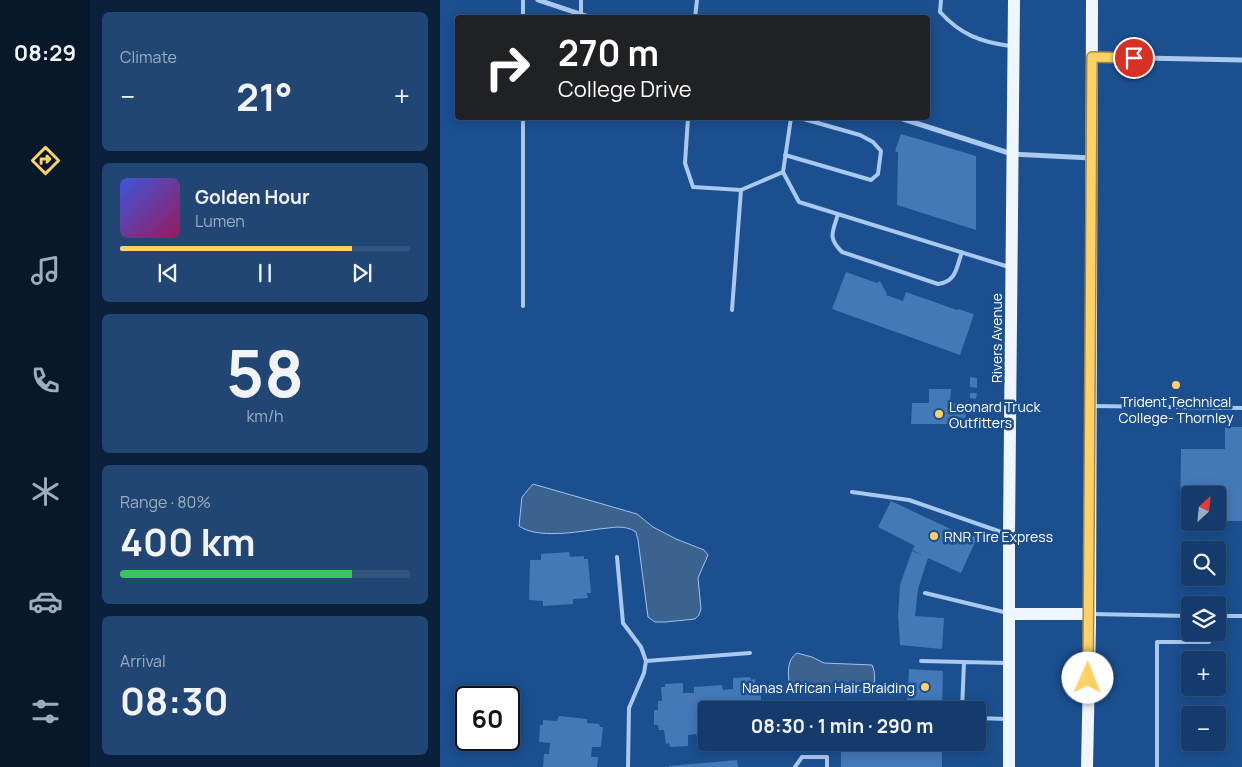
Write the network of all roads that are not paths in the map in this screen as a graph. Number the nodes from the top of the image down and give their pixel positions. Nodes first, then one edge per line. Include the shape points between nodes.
1 (523, 0) edge
2 (538, 0) edge
3 (581, 0) edge
4 (697, 0) edge
5 (942, 0) edge
6 (1014, 0) edge
7 (1092, 0) edge
8 (581, 14) joint
9 (523, 15) edge
10 (695, 15) edge
11 (1013, 47) junction
12 (1092, 57) junction
13 (1242, 60) edge
14 (523, 120) edge
15 (688, 120) edge
16 (791, 120) edge
17 (807, 120) edge
18 (906, 120) edge
19 (1012, 154) junction
20 (785, 155) junction
21 (1092, 158) junction
22 (783, 172) junction
23 (741, 190) junction
24 (838, 214) junction
25 (962, 252) junction
26 (1011, 268) junction
27 (523, 306) dead end
28 (732, 310) dead end
29 (1090, 406) junction
30 (1242, 408) edge
31 (852, 492) dead end
32 (1009, 535) junction
33 (617, 557) dead end
34 (925, 593) dead end
35 (1010, 614) junction
36 (1089, 614) junction
37 (1181, 616) edge
38 (1226, 616) edge
39 (1242, 616) edge
40 (1208, 641) edge
41 (750, 654) dead end
42 (646, 661) junction
43 (921, 661) dead end
44 (964, 662) junction
45 (1010, 663) junction
46 (962, 701) edge
47 (986, 718) edge
48 (1010, 719) junction
49 (628, 767) edge
50 (795, 767) edge
51 (827, 767) edge
52 (1010, 767) edge
53 (1087, 767) edge
54 (1157, 767) edge

1 - 9 lane
2 - 8 street
3 - 8 lane
4 - 10 lane
5 - 11 lane via 940,12 952,26 985,42
6 - 11 main road, Rivers Avenue
7 - 12 main road
11 - 19 main road, Rivers Avenue
12 - 13 street
12 - 21 main road
14 - 27 lane
15 - 23 lane via 686,163 693,188
16 - 20 lane
17 - 20 lane via 860,135 873,142 881,151 878,174 871,180
18 - 19 street
19 - 21 street
19 - 26 main road, Rivers Avenue
20 - 22 lane
21 - 29 main road
22 - 23 lane
22 - 24 lane via 799,202
23 - 28 lane
24 - 25 lane
24 - 25 lane via 832,238 842,252 938,284 954,276
25 - 26 lane
26 - 32 main road, Rivers Avenue
29 - 30 lane
29 - 36 main road
31 - 32 lane via 909,500
32 - 35 main road, Rivers Avenue
33 - 42 lane via 623,623 641,647
34 - 35 lane
35 - 36 main road
35 - 45 main road, Rivers Avenue
36 - 37 lane
36 - 53 main road
38 - 39 lane
40 - 54 lane via 1157,642
41 - 42 lane
42 - 49 lane via 629,708
43 - 44 lane
44 - 45 lane
44 - 46 lane
45 - 48 main road, Rivers Avenue
47 - 48 lane
48 - 52 main road, Rivers Avenue
50 - 51 lane via 802,758 827,757

